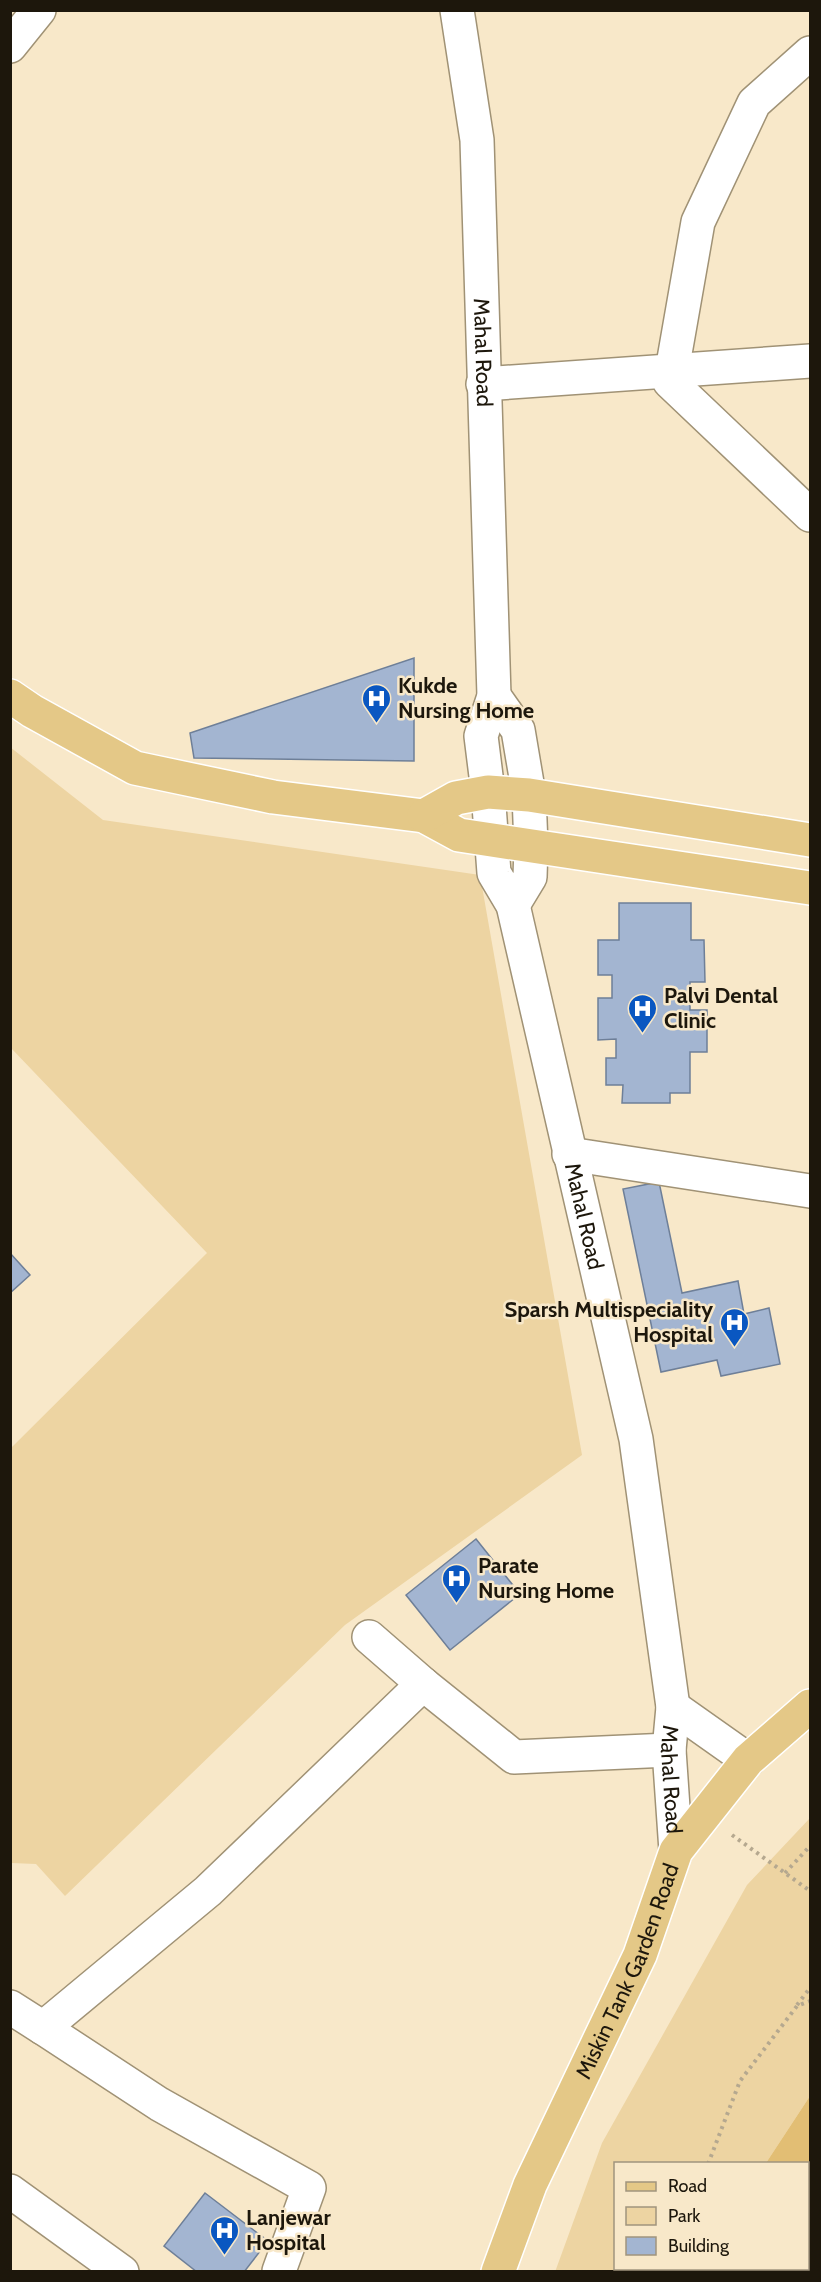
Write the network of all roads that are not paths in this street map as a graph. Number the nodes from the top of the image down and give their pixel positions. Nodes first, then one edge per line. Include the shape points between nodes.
1 (39, 10) edge
2 (457, 10) edge
3 (10, 46) edge
4 (810, 53) edge
5 (810, 361) edge
6 (673, 371) junction
7 (483, 384) junction
8 (810, 515) edge
9 (10, 696) edge
10 (494, 696) junction
11 (488, 792) junction
12 (528, 795) junction
13 (424, 816) junction
14 (491, 840) junction
15 (810, 840) edge
16 (531, 846) junction
17 (810, 888) edge
18 (513, 905) junction
19 (569, 1154) junction
20 (810, 1191) edge
21 (369, 1637) dead end
22 (423, 1684) junction
23 (673, 1707) junction
24 (810, 1707) edge
25 (669, 1750) junction
26 (748, 1760) junction
27 (676, 1851) junction
28 (10, 2007) edge
29 (43, 2028) junction
30 (10, 2191) edge
31 (122, 2271) edge
32 (279, 2271) edge
33 (498, 2271) edge

1 - 3 street
2 - 7 street, Mahal Road via 477,140
4 - 6 street via 754,103 698,222
5 - 6 street
6 - 7 street
6 - 8 street via 670,382
7 - 10 street, Mahal Road
9 - 13 main road via 135,768 273,797
10 - 11 street, Mahal Road via 481,736
10 - 12 street via 519,730
11 - 12 main road
11 - 13 main road via 456,798
11 - 14 street, Mahal Road
12 - 15 main road
12 - 16 street
13 - 14 main road via 459,835
14 - 16 main road
14 - 18 street, Mahal Road via 494,873
16 - 17 main road
16 - 18 street via 530,877
18 - 19 street, Mahal Road
19 - 20 street
19 - 23 street, Mahal Road via 636,1439
21 - 22 street
22 - 25 street via 514,1757
22 - 29 street via 208,1892
23 - 25 street, Mahal Road
23 - 26 street, Mahal Road
24 - 26 main road, Miskin Tank Garden Road
25 - 27 street, Mahal Road
26 - 27 main road, Miskin Tank Garden Road
27 - 33 main road, Miskin Tank Garden Road via 640,1955 530,2184
28 - 29 street
29 - 32 street via 159,2104 309,2188
30 - 31 street

